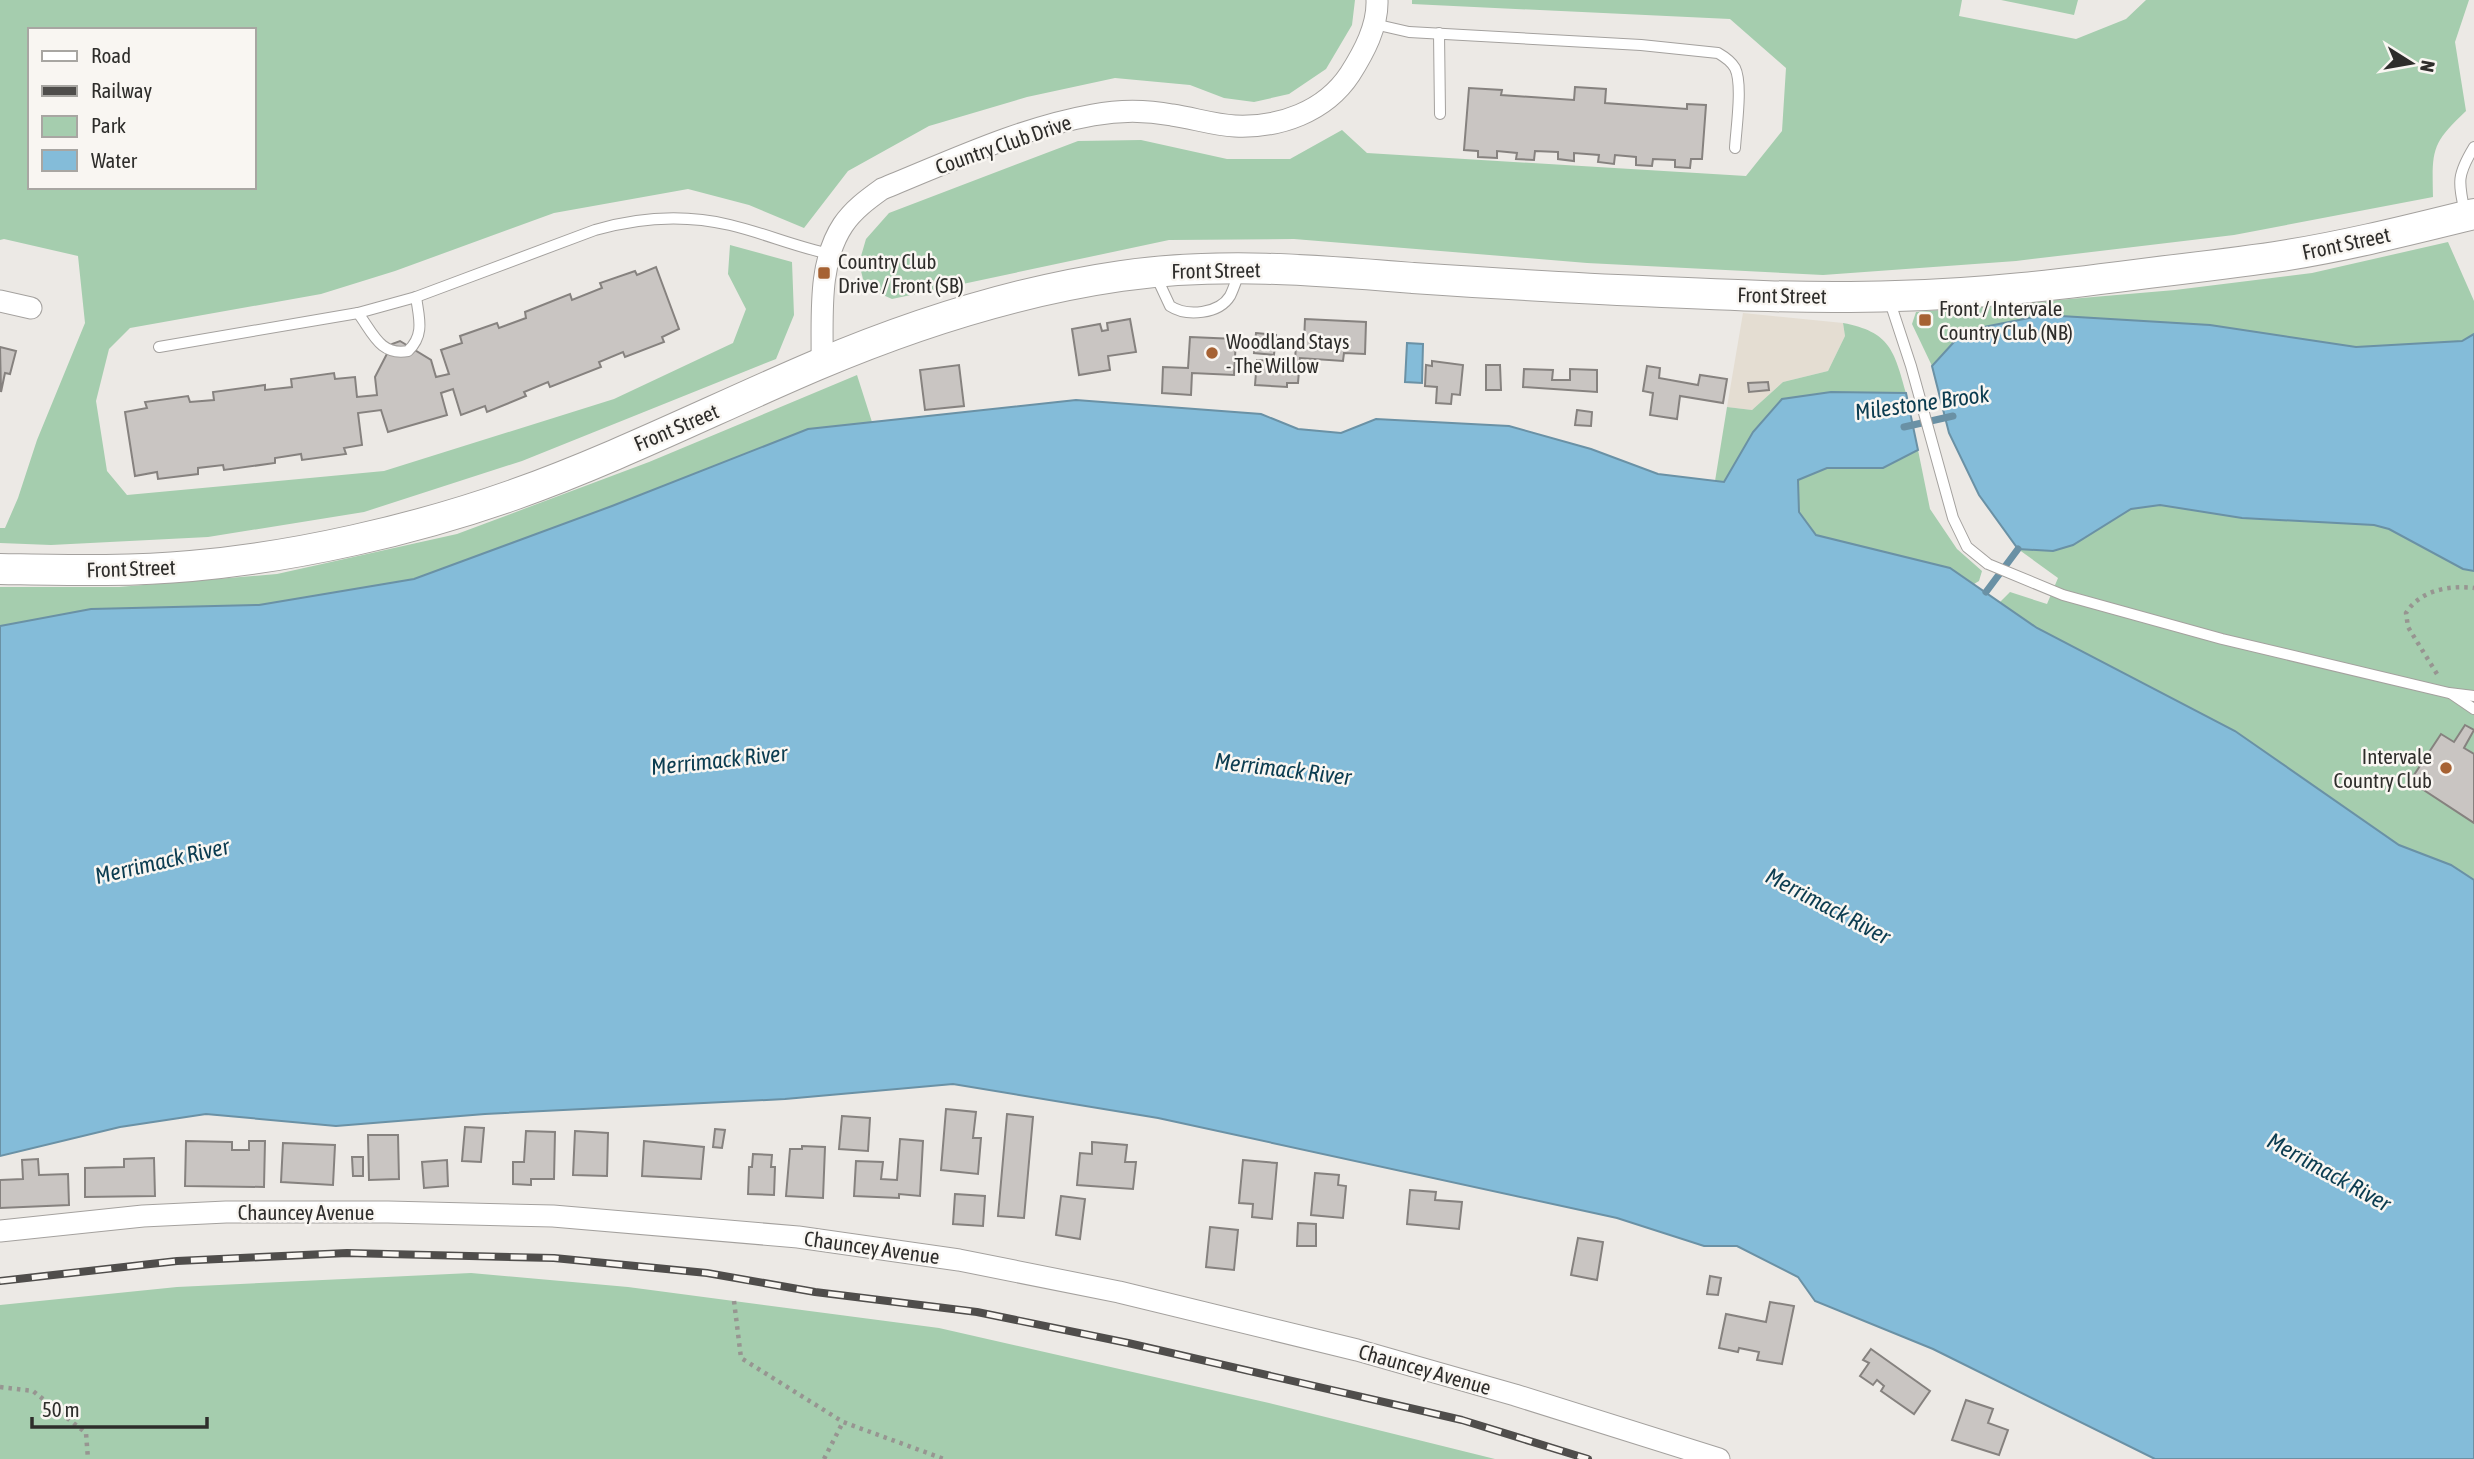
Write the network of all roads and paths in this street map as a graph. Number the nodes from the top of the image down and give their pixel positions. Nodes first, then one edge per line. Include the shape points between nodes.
1 (1377, 0) edge
2 (1374, 24) junction
3 (1439, 33) junction
4 (1440, 114) dead end
5 (2474, 146) edge
6 (1735, 148) dead end
7 (2470, 215) edge
8 (830, 254) junction
9 (1241, 267) junction
10 (1154, 271) junction
11 (416, 297) junction
12 (1888, 297) junction
13 (0, 301) edge
14 (30, 308) dead end
15 (358, 313) junction
16 (159, 347) dead end
17 (822, 363) junction
18 (0, 569) edge
19 (2474, 589) edge
20 (2449, 693) junction
21 (2474, 696) edge
22 (2474, 709) edge
23 (0, 1231) edge
24 (734, 1301) dead end
25 (0, 1387) edge
26 (843, 1422) junction
27 (88, 1459) edge
28 (824, 1459) edge
29 (944, 1459) edge
30 (1718, 1459) edge

1 - 2 street, Country Club Drive
2 - 3 lane
2 - 8 street, Country Club Drive via 1343,84 1309,111 1259,126 1114,111 1038,127 883,189 860,205 842,226
3 - 4 lane
3 - 6 lane via 1718,53 1736,70
5 - 7 lane via 2461,168 2460,188
7 - 12 main road, Front Street via 2281,256 2116,278
8 - 11 lane via 729,225 658,218 595,230
8 - 17 street, Country Club Drive
9 - 10 main road, Front Street
9 - 10 lane via 1220,307 1191,312 1170,306
9 - 12 main road, Front Street via 1651,292
10 - 17 main road, Front Street via 1029,294 923,325
11 - 15 lane
11 - 15 lane via 420,327 416,343 408,351 381,346
12 - 20 lane via 1912,366 1953,518 1967,547 1988,564 2063,595 2222,639
13 - 14 street
15 - 16 lane
17 - 18 main road, Front Street via 564,476 406,527 256,558 188,566
19 - 20 path via 2427,594 2406,613 2408,627
20 - 21 lane
20 - 22 lane
23 - 30 street, Chauncey Avenue via 143,1216 388,1212 636,1221 811,1238 959,1260 1092,1287 1344,1347
24 - 26 path via 741,1358
25 - 27 path via 33,1391 86,1433
26 - 28 path
26 - 29 path

